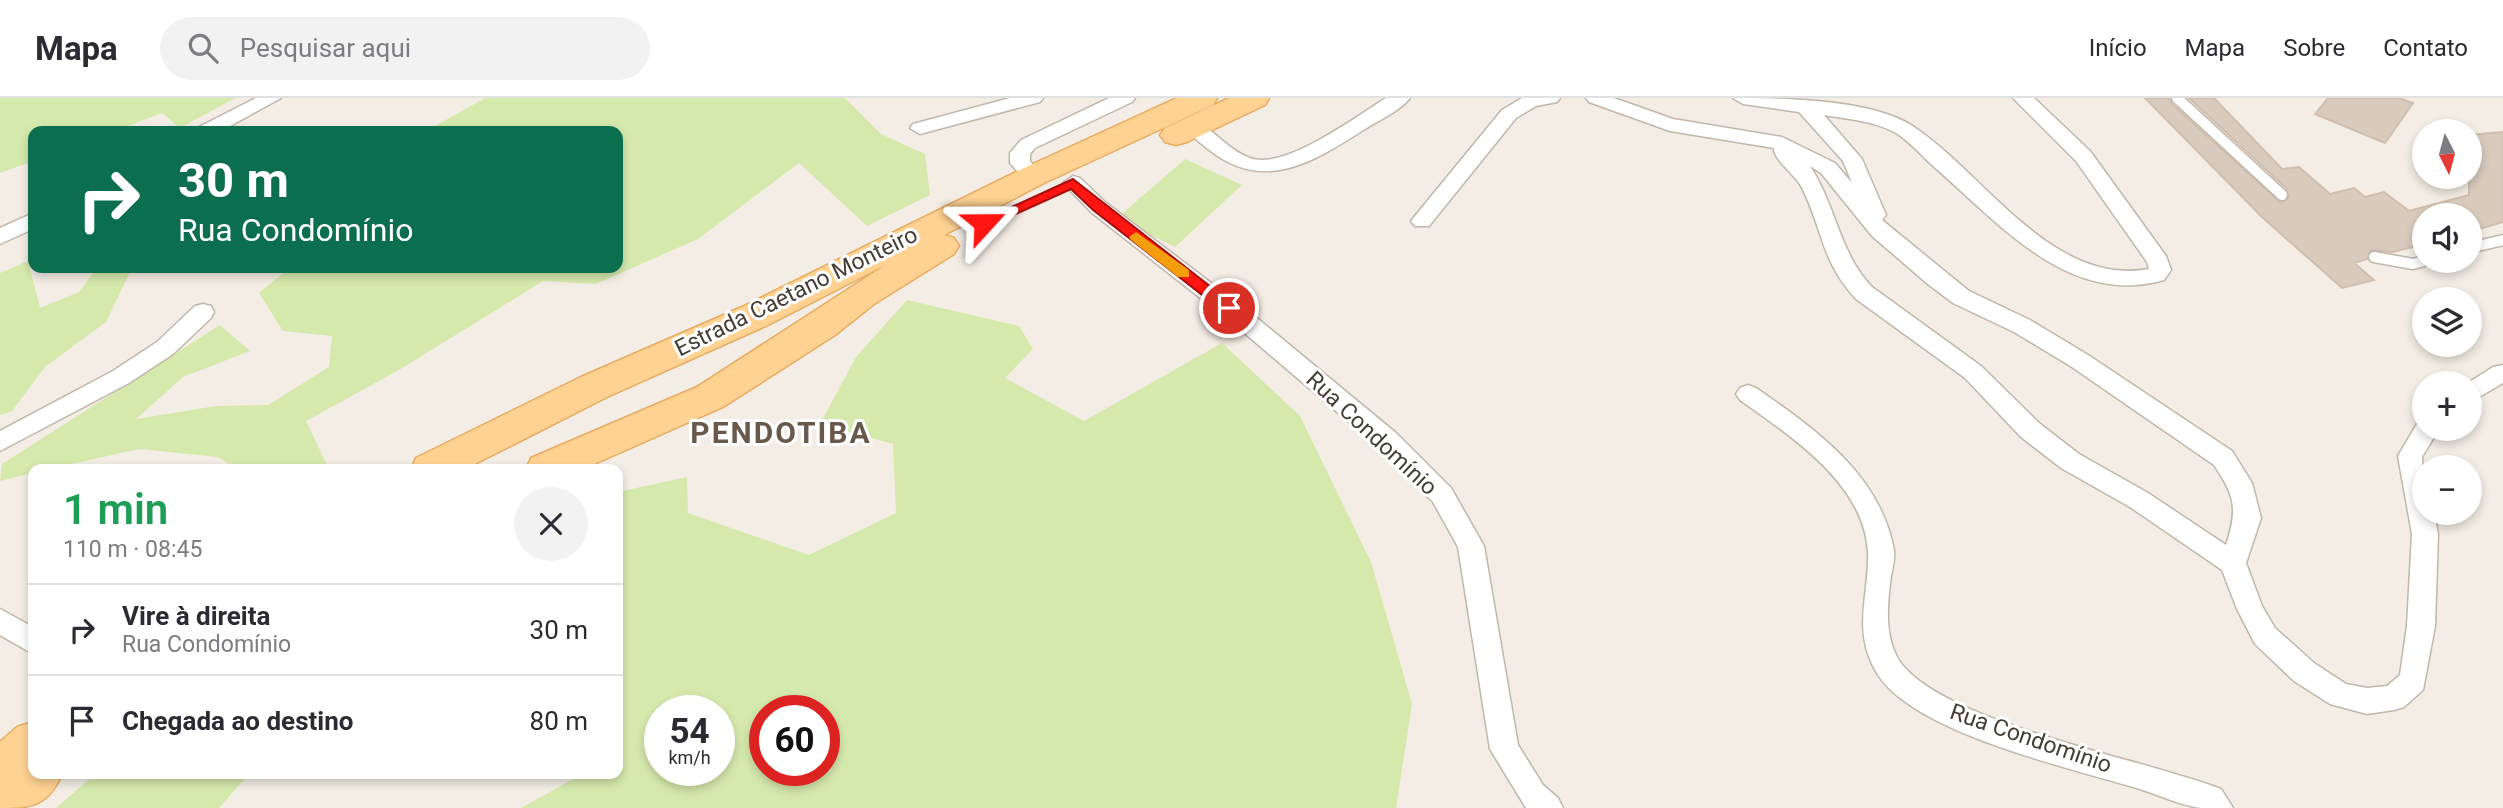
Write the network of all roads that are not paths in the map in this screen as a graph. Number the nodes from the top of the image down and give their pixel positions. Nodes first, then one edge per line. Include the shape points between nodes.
1 (271, 98) edge
2 (1033, 98) edge
3 (1125, 98) edge
4 (1254, 98) edge
5 (1400, 98) edge
6 (1550, 98) edge
7 (1596, 98) edge
8 (1743, 98) edge
9 (2023, 98) edge
10 (2178, 98) edge
11 (1807, 109) junction
12 (1198, 113) edge
13 (216, 126) edge
14 (920, 128) dead end
15 (1775, 141) junction
16 (1032, 176) junction
17 (1073, 183) junction
18 (2282, 195) dead end
19 (1422, 221) dead end
20 (28, 223) edge
21 (1880, 230) junction
22 (0, 237) edge
23 (2503, 240) edge
24 (2482, 245) edge
25 (2374, 257) dead end
26 (2412, 264) edge
27 (203, 312) dead end
28 (755, 316) junction
29 (774, 358) junction
30 (2501, 373) dead end
31 (2482, 385) edge
32 (594, 387) junction
33 (1748, 394) dead end
34 (629, 431) junction
35 (2419, 441) edge
36 (0, 442) edge
37 (440, 464) edge
38 (556, 464) edge
39 (2233, 563) junction
40 (0, 620) edge
41 (28, 639) edge
42 (28, 746) edge
43 (0, 770) edge
44 (33, 779) edge
45 (0, 806) edge
46 (1548, 808) edge
47 (2218, 808) edge

1 - 13 street
2 - 14 street
3 - 16 street via 1028,144 1020,153 1020,163
4 - 12 main road, Estrada Caetano Monteiro
5 - 12 street via 1324,144 1270,166 1247,165
6 - 19 street via 1531,101 1509,114
7 - 15 street via 1670,125
8 - 11 street
9 - 11 street via 2083,156 2158,261 2156,275 2101,277 2078,269 2042,249 1903,129 1864,115
10 - 18 lane
11 - 21 street via 1852,159
12 - 16 main road, Estrada Caetano Monteiro
12 - 17 main road, Estrada Caetano Monteiro
15 - 21 street via 1828,168
15 - 39 street via 1803,171 1832,244 1849,277 1864,293 1973,372 2029,430 2070,461 2139,500
16 - 28 main road, Estrada Caetano Monteiro
17 - 29 main road, Estrada Caetano Monteiro via 954,239 862,295
17 - 46 street, Rua Condomínio via 1387,440 1441,495 1471,546 1504,749
20 - 22 street
21 - 39 street via 1961,297 2080,361 2223,458 2240,483 2248,518
23 - 24 lane
25 - 26 lane
27 - 36 street via 165,348 121,377
28 - 29 main road via 729,347 734,356
28 - 32 main road, Estrada Caetano Monteiro
29 - 34 main road, Estrada Caetano Monteiro via 710,397
30 - 31 street
32 - 34 main road via 622,387 643,394 646,404
32 - 37 main road, Estrada Caetano Monteiro
33 - 47 street, Rua Condomínio via 1840,466 1866,505 1881,553 1873,621 1879,652 1896,678 1917,695 1978,724 2182,788 2211,799
34 - 38 main road, Estrada Caetano Monteiro
35 - 39 street via 2410,456 2425,534 2421,626 2413,681 2394,698 2367,701 2340,695 2304,672 2265,636
40 - 41 street
42 - 43 main road
44 - 45 main road

